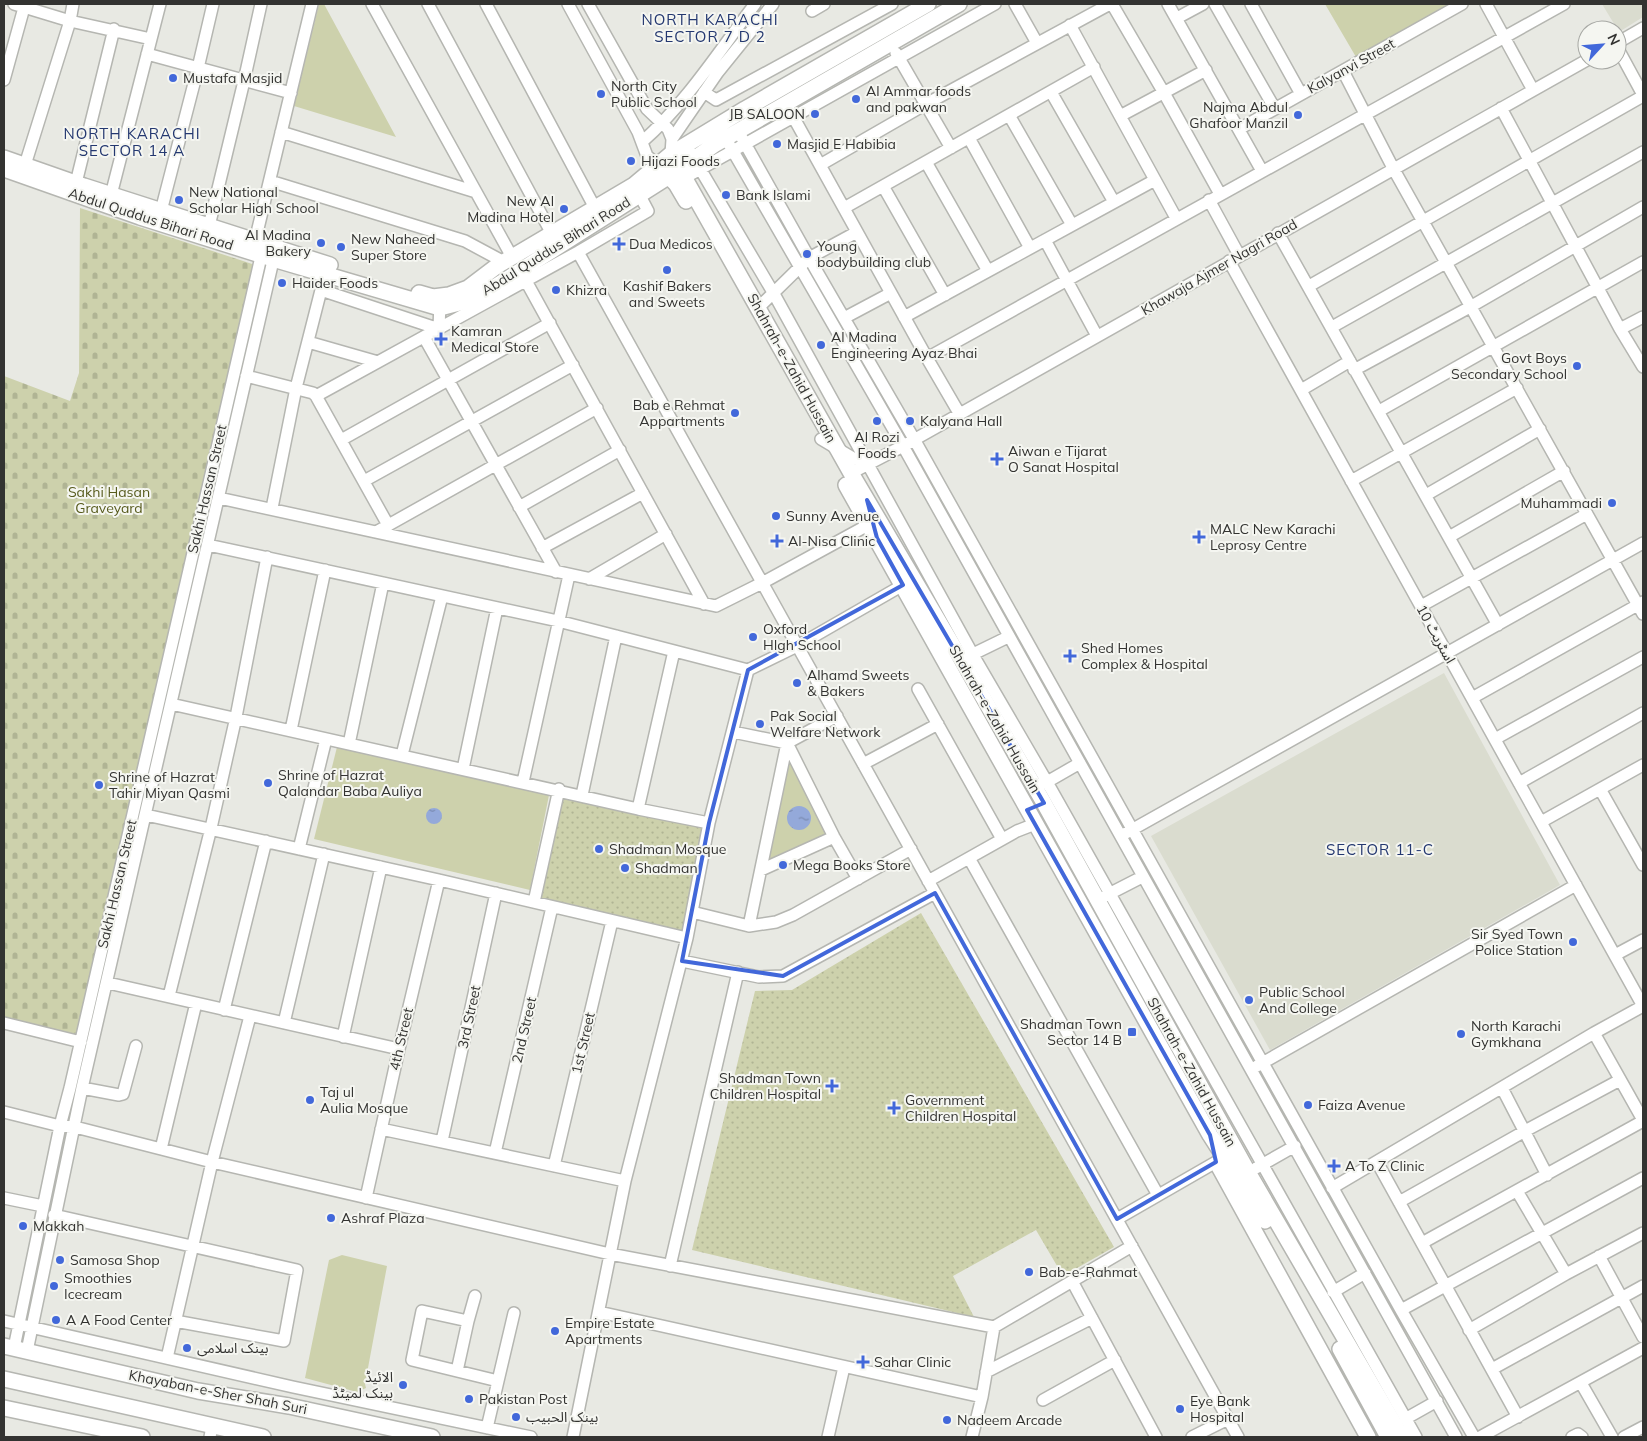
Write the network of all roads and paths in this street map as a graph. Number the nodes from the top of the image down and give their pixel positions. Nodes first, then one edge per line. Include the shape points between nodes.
1 (73, 4) edge
2 (160, 4) edge
3 (213, 4) edge
4 (261, 4) edge
5 (312, 4) edge
6 (372, 4) edge
7 (428, 4) edge
8 (486, 4) edge
9 (568, 4) edge
10 (588, 4) edge
11 (755, 4) edge
12 (772, 4) edge
13 (824, 4) edge
14 (889, 4) edge
15 (928, 4) edge
16 (959, 4) edge
17 (995, 4) edge
18 (1015, 4) edge
19 (1111, 4) edge
20 (1168, 4) edge
21 (1203, 4) edge
22 (1216, 4) edge
23 (1251, 4) edge
24 (1462, 4) edge
25 (1486, 4) edge
26 (1564, 4) edge
27 (21, 5) edge
28 (812, 11) dead end
29 (915, 13) edge
30 (1177, 18) junction
31 (70, 21) junction
32 (1070, 25) junction
33 (901, 28) junction
34 (1643, 28) edge
35 (114, 29) junction
36 (1506, 37) junction
37 (1627, 37) edge
38 (150, 39) junction
39 (891, 43) junction
40 (1037, 43) junction
41 (147, 54) junction
42 (899, 58) junction
43 (1577, 66) edge
44 (1627, 66) edge
45 (1094, 67) junction
46 (198, 68) junction
47 (1206, 70) junction
48 (1343, 71) junction
49 (4, 80) edge
50 (244, 81) junction
51 (1533, 90) junction
52 (704, 92) junction
53 (1051, 92) junction
54 (291, 93) junction
55 (1164, 93) junction
56 (1301, 94) junction
57 (1643, 96) edge
58 (926, 104) junction
59 (1275, 108) junction
60 (1501, 108) junction
61 (789, 110) junction
62 (1366, 114) junction
63 (1009, 115) junction
64 (1120, 116) junction
65 (662, 124) junction
66 (1239, 129) junction
67 (281, 132) junction
68 (969, 138) junction
69 (735, 141) junction
70 (642, 142) junction
71 (677, 146) junction
72 (951, 148) junction
73 (1643, 152) edge
74 (4, 158) edge
75 (1530, 161) junction
76 (926, 162) junction
77 (697, 163) junction
78 (25, 165) junction
79 (658, 165) junction
80 (820, 165) junction
81 (1393, 168) junction
82 (4, 169) edge
83 (1262, 171) junction
84 (677, 177) junction
85 (1155, 180) junction
86 (270, 181) junction
87 (76, 183) junction
88 (883, 186) junction
89 (476, 192) junction
90 (111, 194) junction
91 (639, 194) junction
92 (1220, 194) junction
93 (1209, 200) junction
94 (1114, 202) junction
95 (1554, 204) junction
96 (1643, 207) edge
97 (595, 208) junction
98 (844, 208) junction
99 (161, 211) junction
100 (1176, 218) junction
101 (1424, 221) junction
102 (1072, 225) junction
103 (209, 226) junction
104 (857, 232) junction
105 (1278, 233) junction
106 (552, 234) junction
107 (1045, 240) junction
108 (1576, 246) junction
109 (1030, 248) junction
110 (266, 249) junction
111 (578, 252) junction
112 (809, 258) junction
113 (1234, 258) junction
114 (508, 260) junction
115 (1643, 262) edge
116 (1447, 263) junction
117 (800, 268) junction
118 (988, 271) junction
119 (526, 280) junction
120 (1067, 280) junction
121 (1309, 286) junction
122 (1598, 288) junction
123 (891, 293) junction
124 (774, 294) junction
125 (945, 295) junction
126 (440, 302) junction
127 (1470, 307) junction
128 (758, 308) junction
129 (904, 317) junction
130 (1643, 317) edge
131 (844, 318) junction
132 (550, 323) junction
133 (1332, 328) junction
134 (439, 329) junction
135 (1620, 329) junction
136 (424, 336) junction
137 (1097, 336) junction
138 (308, 342) junction
139 (1493, 347) junction
140 (927, 358) junction
141 (378, 362) junction
142 (573, 365) junction
143 (1352, 365) junction
144 (1643, 366) edge
145 (246, 376) junction
146 (448, 380) junction
147 (296, 388) junction
148 (1517, 388) junction
149 (1301, 390) junction
150 (316, 396) junction
151 (597, 408) junction
152 (1379, 411) junction
153 (959, 413) junction
154 (471, 421) junction
155 (1540, 429) junction
156 (820, 439) junction
157 (914, 439) junction
158 (341, 440) junction
159 (903, 446) junction
160 (620, 450) junction
161 (837, 450) junction
162 (1402, 452) junction
163 (868, 464) junction
164 (495, 465) junction
165 (1564, 470) junction
166 (851, 473) junction
167 (1351, 480) junction
168 (364, 481) junction
169 (643, 493) junction
170 (1426, 495) junction
171 (219, 498) junction
172 (867, 500) junction
173 (519, 507) junction
174 (272, 508) junction
175 (1586, 514) junction
176 (388, 525) junction
177 (868, 525) junction
178 (376, 532) junction
179 (666, 534) junction
180 (1449, 537) junction
181 (877, 538) junction
182 (1643, 543) edge
183 (208, 545) junction
184 (542, 548) junction
185 (266, 557) junction
186 (1612, 561) junction
187 (325, 570) junction
188 (556, 572) junction
189 (569, 575) junction
190 (1473, 578) junction
191 (589, 579) junction
192 (383, 582) junction
193 (762, 583) junction
194 (903, 585) junction
195 (442, 596) junction
196 (704, 604) junction
197 (1421, 606) junction
198 (1642, 607) edge
199 (497, 608) junction
200 (558, 621) junction
201 (1498, 625) junction
202 (616, 636) junction
203 (1008, 637) junction
204 (798, 646) junction
205 (674, 651) junction
206 (1447, 653) junction
207 (967, 657) junction
208 (1643, 657) edge
209 (748, 670) junction
210 (918, 689) dead end
211 (1472, 698) junction
212 (171, 704) junction
213 (1643, 713) edge
214 (836, 716) junction
215 (236, 717) junction
216 (938, 724) junction
217 (291, 730) junction
218 (733, 732) junction
219 (326, 739) junction
220 (1495, 739) junction
221 (787, 743) junction
222 (349, 744) junction
223 (402, 755) junction
224 (1080, 763) junction
225 (864, 764) junction
226 (1643, 766) edge
227 (463, 769) junction
228 (523, 782) junction
229 (1040, 783) junction
230 (1519, 783) junction
231 (1600, 789) junction
232 (559, 790) junction
233 (582, 795) junction
234 (1044, 803) junction
235 (638, 809) junction
236 (146, 815) junction
237 (1031, 817) junction
238 (1541, 822) junction
239 (709, 823) junction
240 (211, 828) junction
241 (1132, 829) junction
242 (1120, 836) junction
243 (834, 837) junction
244 (1002, 839) junction
245 (266, 841) junction
246 (299, 849) junction
247 (911, 849) junction
248 (324, 854) junction
249 (969, 858) junction
250 (1643, 865) edge
251 (380, 867) junction
252 (761, 870) junction
253 (1142, 877) junction
254 (858, 879) junction
255 (439, 880) junction
256 (928, 881) junction
257 (1576, 885) junction
258 (496, 893) junction
259 (935, 893) junction
260 (1103, 897) junction
261 (534, 902) junction
262 (552, 907) junction
263 (692, 912) junction
264 (612, 921) junction
265 (749, 926) junction
266 (687, 938) junction
267 (1643, 940) edge
268 (1615, 955) junction
269 (682, 961) junction
270 (738, 972) junction
271 (108, 983) junction
272 (169, 996) junction
273 (196, 1003) junction
274 (1643, 1006) edge
275 (224, 1010) junction
276 (250, 1016) junction
277 (4, 1023) edge
278 (284, 1024) junction
279 (1594, 1033) junction
280 (344, 1036) junction
281 (81, 1042) junction
282 (136, 1046) dead end
283 (398, 1049) junction
284 (1262, 1062) junction
285 (1251, 1069) junction
286 (1620, 1080) junction
287 (82, 1088) junction
288 (1502, 1088) junction
289 (4, 1112) edge
290 (1643, 1121) edge
291 (60, 1126) junction
292 (74, 1127) junction
293 (381, 1128) junction
294 (1525, 1131) junction
295 (1210, 1135) junction
296 (442, 1141) junction
297 (1295, 1146) junction
298 (162, 1149) junction
299 (495, 1153) junction
300 (212, 1162) junction
301 (1216, 1162) junction
302 (1377, 1162) junction
303 (1261, 1165) junction
304 (554, 1166) junction
305 (1248, 1172) junction
306 (1547, 1175) junction
307 (1643, 1178) edge
308 (625, 1181) junction
309 (1332, 1188) junction
310 (1517, 1191) junction
311 (1158, 1195) junction
312 (4, 1198) edge
313 (366, 1198) junction
314 (1399, 1202) junction
315 (43, 1206) junction
316 (54, 1215) junction
317 (1117, 1219) junction
318 (1542, 1233) junction
319 (1643, 1233) edge
320 (1422, 1243) junction
321 (1132, 1246) junction
322 (192, 1248) junction
323 (610, 1254) junction
324 (1599, 1256) junction
325 (670, 1266) junction
326 (1365, 1273) junction
327 (1566, 1274) junction
328 (1072, 1281) junction
329 (1445, 1286) junction
330 (1643, 1286) edge
331 (1333, 1292) junction
332 (475, 1296) dead end
333 (1621, 1298) junction
334 (1401, 1310) junction
335 (599, 1312) junction
336 (514, 1313) dead end
337 (1092, 1318) junction
338 (4, 1321) edge
339 (176, 1321) junction
340 (468, 1321) junction
341 (18, 1325) junction
342 (994, 1327) junction
343 (31, 1329) junction
344 (1469, 1330) junction
345 (1643, 1337) edge
346 (15, 1348) edge
347 (1643, 1348) edge
348 (167, 1358) junction
349 (1115, 1360) junction
350 (844, 1367) junction
351 (1492, 1369) junction
352 (457, 1371) junction
353 (986, 1372) junction
354 (4, 1379) edge
355 (498, 1381) junction
356 (1581, 1382) junction
357 (982, 1398) junction
358 (1043, 1400) dead end
359 (1437, 1401) junction
360 (4, 1408) edge
361 (1518, 1417) junction
362 (1228, 1418) junction
363 (1405, 1419) junction
364 (1643, 1427) edge
365 (487, 1428) junction
366 (211, 1431) edge
367 (142, 1437) edge
368 (263, 1437) edge
369 (432, 1437) edge
370 (530, 1437) edge
371 (573, 1437) edge
372 (828, 1437) edge
373 (972, 1437) edge
374 (1156, 1437) edge
375 (1192, 1437) edge
376 (1238, 1437) edge
377 (1368, 1437) edge
378 (1388, 1437) edge
379 (1402, 1437) edge
380 (1416, 1437) edge
381 (1456, 1437) edge
382 (1474, 1437) edge
383 (1480, 1437) edge
384 (1572, 1437) edge
385 (1582, 1437) edge
386 (1612, 1437) edge
387 (1624, 1437) edge

1 - 31 street
2 - 38 street
3 - 46 street
4 - 50 street
5 - 54 street
6 - 89 street
7 - 106 street
8 - 97 street
9 - 70 street, Shahrah-e-Zahid Hussain
10 - 65 street, Shahrah-e-Zahid Hussain via 647,109
11 - 65 street
12 - 52 street
13 - 28 street
14 - 33 street
14 - 52 street via 716,100
15 - 29 main road, Abdul Quddus Bihari Road
16 - 29 main road, Abdul Quddus Bihari Road
17 - 42 street
18 - 40 street
19 - 32 street
19 - 55 street
20 - 30 street
21 - 30 street
22 - 59 street
23 - 56 street
24 - 48 street, Kalyanvi Street
25 - 36 street
26 - 36 street
27 - 31 street
27 - 49 street
29 - 33 main road, Abdul Quddus Bihari Road
30 - 47 street
31 - 35 street
31 - 78 street
32 - 40 street
32 - 45 street
33 - 39 main road, Abdul Quddus Bihari Road
33 - 71 main road, Abdul Quddus Bihari Road
34 - 37 street
35 - 38 street
35 - 87 street
36 - 51 street
36 - 62 street
38 - 41 street
39 - 42 street
39 - 61 main road, Abdul Quddus Bihari Road
40 - 58 street
41 - 46 street
41 - 90 street
42 - 58 street
42 - 61 street
43 - 51 street, Khawaja Ajmer Nagri Road
44 - 57 street
45 - 53 street
45 - 64 street
46 - 50 street
46 - 99 street
47 - 55 street
47 - 66 street
48 - 56 street, Kalyanvi Street
48 - 62 street
50 - 54 street
50 - 103 street
51 - 60 street, Khawaja Ajmer Nagri Road
52 - 71 street
53 - 63 street
53 - 94 street
54 - 67 street
55 - 64 street
55 - 92 street
56 - 59 street, Kalyanvi Street
57 - 75 street
58 - 72 street
58 - 80 street
59 - 66 street, Kalyanvi Street
60 - 75 street
60 - 81 street, Khawaja Ajmer Nagri Road
61 - 69 main road, Abdul Quddus Bihari Road
61 - 80 street
62 - 81 street
62 - 83 street
63 - 68 street
63 - 102 street
64 - 85 street
65 - 70 street
65 - 71 street, Shahrah-e-Zahid Hussain
66 - 83 street
67 - 86 street
67 - 89 street
68 - 72 street
68 - 109 street
69 - 77 main road, Abdul Quddus Bihari Road
69 - 112 street
69 - 117 street
70 - 79 street, Shahrah-e-Zahid Hussain via 647,156
71 - 77 street
71 - 79 main road, Abdul Quddus Bihari Road
71 - 84 main road, Shahrah-e-Zahid Hussain
72 - 76 street
73 - 95 street
74 - 78 main road, Abdul Quddus Bihari Road
75 - 95 street
75 - 101 street
76 - 88 street
76 - 118 street
77 - 84 main road, Abdul Quddus Bihari Road
77 - 124 street
78 - 87 main road, Abdul Quddus Bihari Road
79 - 84 main road, Shahrah-e-Zahid Hussain
79 - 97 main road, Abdul Quddus Bihari Road via 634,185
80 - 98 street
81 - 101 street
81 - 105 street, Khawaja Ajmer Nagri Road
82 - 110 main road, Abdul Quddus Bihari Road via 140,217
83 - 92 street
84 - 91 main road, Abdul Quddus Bihari Road
84 - 128 main road, Shahrah-e-Zahid Hussain
84 - 156 main road, Shahrah-e-Zahid Hussain
85 - 94 street
85 - 100 street
86 - 110 street
86 - 114 street via 464,241
87 - 90 main road, Abdul Quddus Bihari Road
88 - 98 street
88 - 125 street
89 - 114 street
90 - 99 main road, Abdul Quddus Bihari Road
91 - 111 street via 648,211
91 - 126 main road, Abdul Quddus Bihari Road via 488,291 463,302
92 - 93 street
93 - 100 street
93 - 113 street, اسٹریٹ 10
94 - 102 street
95 - 108 street
95 - 116 street
96 - 108 street
97 - 106 main road, Abdul Quddus Bihari Road
98 - 104 street
99 - 103 main road, Abdul Quddus Bihari Road
100 - 120 street
101 - 116 street
101 - 121 street
102 - 107 street
103 - 110 main road, Abdul Quddus Bihari Road
104 - 112 street
104 - 123 street
105 - 113 street, Khawaja Ajmer Nagri Road
105 - 121 street
106 - 114 main road, Abdul Quddus Bihari Road
107 - 109 street
107 - 120 street
108 - 122 street
108 - 127 street
109 - 118 street
110 - 126 main road, Abdul Quddus Bihari Road
110 - 145 street, Sakhi Hassan Street
110 - 281 street, Sakhi Hassan Street
111 - 119 street
111 - 193 street
112 - 117 street
112 - 131 street
113 - 137 street, Khawaja Ajmer Nagri Road
113 - 149 street, اسٹریٹ 10
114 - 126 main road, Abdul Quddus Bihari Road via 468,288
115 - 122 street
116 - 127 street
116 - 133 street
117 - 124 street
117 - 159 street
118 - 125 street
119 - 132 street
119 - 134 street
120 - 137 street
120 - 140 street
121 - 133 street
122 - 135 street
122 - 139 street
123 - 129 street
123 - 131 street
124 - 128 street
124 - 163 street
125 - 129 street
126 - 134 street
127 - 139 street
127 - 143 street
128 - 161 main road, Shahrah-e-Zahid Hussain
129 - 140 street
130 - 135 street
131 - 157 street
132 - 142 street
132 - 146 street
133 - 143 street
134 - 136 street
134 - 138 street via 321,290
135 - 144 street
136 - 141 street
136 - 146 street
137 - 153 street, Khawaja Ajmer Nagri Road
138 - 141 street
138 - 147 street
139 - 148 street
139 - 152 street
140 - 153 street
141 - 150 street
142 - 151 street
142 - 154 street
143 - 149 street
143 - 152 street
145 - 147 street
145 - 171 street, Sakhi Hassan Street
146 - 154 street
146 - 158 street
147 - 150 street
147 - 174 street
148 - 155 street
148 - 162 street
149 - 167 street, اسٹریٹ 10
150 - 158 street
151 - 160 street
151 - 164 street
152 - 162 street
153 - 157 street, Khawaja Ajmer Nagri Road
154 - 164 street
154 - 168 street
155 - 165 street
155 - 170 street
156 - 161 street
156 - 177 main road, Shahrah-e-Zahid Hussain
157 - 159 street, Khawaja Ajmer Nagri Road
157 - 241 street
158 - 168 street
159 - 163 street, Khawaja Ajmer Nagri Road
159 - 203 street
160 - 169 street
160 - 173 street
161 - 163 street
161 - 166 main road, Shahrah-e-Zahid Hussain
162 - 167 street
162 - 170 street
163 - 166 street, Khawaja Ajmer Nagri Road
163 - 172 street via 864,479
163 - 207 street
164 - 173 street
164 - 176 street
165 - 175 street
165 - 180 street
166 - 172 main road, Shahrah-e-Zahid Hussain
167 - 197 street, اسٹریٹ 10
168 - 176 street
169 - 179 street
169 - 184 street
170 - 180 street
171 - 174 street
171 - 183 street, Sakhi Hassan Street
172 - 181 street
172 - 207 main road, Shahrah-e-Zahid Hussain
173 - 184 street
174 - 178 street
175 - 186 street
175 - 190 street
176 - 178 street
177 - 181 main road, Shahrah-e-Zahid Hussain
177 - 193 street
178 - 188 street
179 - 191 street
179 - 196 street
180 - 190 street
181 - 194 main road, Shahrah-e-Zahid Hussain
182 - 186 street
183 - 185 street
183 - 212 street, Sakhi Hassan Street
184 - 188 street
185 - 187 street
185 - 215 street
186 - 198 street
186 - 201 street
187 - 192 street
187 - 217 street
188 - 189 street
189 - 191 street
189 - 200 street
190 - 197 street
190 - 201 street
191 - 196 street
192 - 195 street
192 - 222 street
193 - 196 street via 716,606
193 - 204 street
194 - 204 street
194 - 237 main road, Shahrah-e-Zahid Hussain
195 - 199 street
195 - 223 street
197 - 206 street, اسٹریٹ 10
198 - 211 street
199 - 200 street
199 - 227 street
200 - 202 street
200 - 228 street
201 - 206 street
202 - 205 street
202 - 233 street
203 - 207 street
203 - 224 street
204 - 209 street
204 - 214 street
205 - 209 street
205 - 235 street
206 - 211 street, اسٹریٹ 10
206 - 241 street
207 - 229 main road, Shahrah-e-Zahid Hussain
208 - 220 street
209 - 218 street
210 - 216 street
211 - 220 street, اسٹریٹ 10
212 - 215 street
212 - 236 street, Sakhi Hassan Street
213 - 230 street
214 - 221 street
214 - 225 street
215 - 217 street
215 - 240 street
216 - 225 street
216 - 244 street
217 - 219 street
218 - 221 street
218 - 239 street
219 - 222 street
219 - 246 street
220 - 230 street, اسٹریٹ 10
221 - 243 street
221 - 252 street
222 - 223 street
223 - 227 street
224 - 229 street
224 - 242 street
225 - 247 street
226 - 231 street
227 - 228 street
228 - 232 street
229 - 234 main road, Shahrah-e-Zahid Hussain
229 - 260 street
230 - 238 street, اسٹریٹ 10
231 - 238 street
231 - 250 street
232 - 233 street
232 - 261 street
233 - 235 street
234 - 237 main road
234 - 260 main road, Shahrah-e-Zahid Hussain
235 - 239 street
236 - 240 street
236 - 271 street, Sakhi Hassan Street
237 - 244 street
237 - 295 main road, Shahrah-e-Zahid Hussain
238 - 257 street, اسٹریٹ 10
239 - 263 street
240 - 245 street
240 - 272 street
241 - 242 street
241 - 284 street
242 - 253 street
243 - 252 street
243 - 254 street
244 - 249 street
245 - 246 street
245 - 275 street
246 - 248 street
247 - 254 street
247 - 256 street
248 - 251 street
248 - 278 street
249 - 256 street
249 - 311 street
251 - 255 street
251 - 280 street
252 - 265 street
253 - 260 street
253 - 285 street
254 - 265 street via 793,915 776,922
255 - 258 street
255 - 283 street, 4th Street
256 - 259 street
257 - 268 street, اسٹریٹ 10
257 - 284 street
258 - 261 street
258 - 296 street, 3rd Street
259 - 270 street via 783,976
259 - 317 street
260 - 303 street
260 - 305 main road, Shahrah-e-Zahid Hussain
261 - 262 street
262 - 264 street
262 - 299 street, 2nd Street
263 - 265 street
263 - 266 street
264 - 266 street
264 - 304 street, 1st Street
266 - 269 street
267 - 268 street
268 - 274 street, اسٹریٹ 10
269 - 270 street
269 - 308 street
270 - 325 street
271 - 272 street
271 - 287 street, Sakhi Hassan Street
272 - 273 street
273 - 275 street
273 - 298 street
274 - 279 street
275 - 276 street
276 - 278 street
276 - 300 street
277 - 281 street
278 - 280 street
279 - 286 street
279 - 288 street
280 - 283 street
281 - 291 street, Sakhi Hassan Street
282 - 287 street via 123,1094
283 - 293 street, 4th Street
284 - 285 street
284 - 309 street
285 - 297 street
286 - 290 street
286 - 294 street
287 - 292 street, Sakhi Hassan Street
288 - 294 street
288 - 302 street
289 - 291 street
290 - 306 street
291 - 292 street
291 - 315 street, Sakhi Hassan Street
292 - 298 street
292 - 316 street, Sakhi Hassan Street
293 - 296 street
293 - 313 street, 4th Street
294 - 306 street
294 - 314 street
295 - 301 main road
295 - 378 main road via 1316,1304
296 - 299 street
297 - 303 street
297 - 326 street
298 - 300 street
299 - 304 street
300 - 313 street
300 - 322 street
301 - 311 street
301 - 377 main road
302 - 309 street
302 - 314 street
303 - 305 street
303 - 331 street
304 - 308 street
305 - 379 main road, Shahrah-e-Zahid Hussain
306 - 310 street
307 - 318 street
308 - 323 street
309 - 334 street
310 - 318 street
310 - 320 street
311 - 317 street
312 - 315 street
313 - 323 street
314 - 320 street
315 - 341 street, Sakhi Hassan Street
316 - 322 street
316 - 343 street, Sakhi Hassan Street
317 - 321 street
318 - 327 street
318 - 329 street
319 - 324 street
320 - 329 street
321 - 328 street
321 - 362 street
322 - 339 street
322 - 339 street via 297,1270 284,1341
323 - 325 street
323 - 335 street
324 - 327 street
324 - 333 street
325 - 342 street
326 - 331 street
326 - 359 street
327 - 344 street
328 - 337 street
328 - 342 street
329 - 334 street
329 - 344 street
330 - 333 street
331 - 363 street
332 - 340 street
333 - 345 street
333 - 351 street
334 - 382 street
335 - 350 street
335 - 371 street
336 - 355 street
337 - 349 street
337 - 353 street
338 - 341 street
339 - 348 street
340 - 352 street
340 - 352 street via 422,1311 412,1360
341 - 343 street
341 - 346 street, Sakhi Hassan Street
342 - 353 street
343 - 346 street, Sakhi Hassan Street
343 - 348 street
344 - 351 street
346 - 369 main road, Khayaban-e-Sher Shah Suri via 198,1391 289,1406
347 - 356 street
348 - 365 street
349 - 358 street
349 - 374 street
350 - 357 street
350 - 372 street
351 - 361 street
352 - 355 street
353 - 357 street
354 - 366 main road
355 - 365 street
356 - 361 street
356 - 386 street
357 - 373 street
359 - 363 street
359 - 381 street
360 - 367 main road
361 - 383 street
362 - 375 street
362 - 376 street
363 - 380 street
364 - 387 street
365 - 370 street
366 - 368 main road
384 - 385 street via 1578,1434

